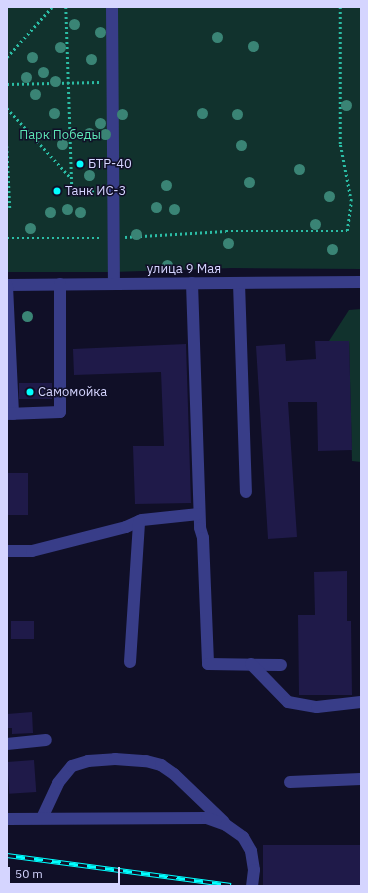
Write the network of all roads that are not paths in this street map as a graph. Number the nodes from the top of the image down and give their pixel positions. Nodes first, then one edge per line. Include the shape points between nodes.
1 (112, 7) edge
2 (361, 282) edge
3 (192, 283) junction
4 (239, 283) junction
5 (60, 284) junction
6 (114, 284) junction
7 (7, 285) edge
8 (9, 352) edge
9 (10, 414) edge
10 (246, 492) dead end
11 (199, 514) junction
12 (139, 521) junction
13 (7, 551) edge
14 (130, 662) dead end
15 (251, 664) junction
16 (281, 665) dead end
17 (361, 702) edge
18 (46, 740) dead end
19 (7, 744) edge
20 (361, 779) edge
21 (290, 782) dead end
22 (42, 818) junction
23 (7, 819) edge
24 (226, 825) junction
25 (252, 886) edge

1 - 6 street
2 - 4 street, улица 9 Мая
3 - 4 street, улица 9 Мая
3 - 6 street, улица 9 Мая
3 - 11 street
4 - 10 street
5 - 6 street, улица 9 Мая
5 - 7 street, улица 9 Мая
5 - 9 street via 60,412
7 - 8 street
8 - 9 street
11 - 12 street
11 - 15 street via 203,538 208,664
12 - 13 street via 32,551
12 - 14 street
15 - 16 street
15 - 17 street via 288,702 317,707
18 - 19 street
20 - 21 street
22 - 23 street
22 - 24 street via 207,818
22 - 24 street via 58,783 72,766 88,761 115,759 146,761 161,765 174,774
24 - 25 street via 243,837 251,851 254,870

